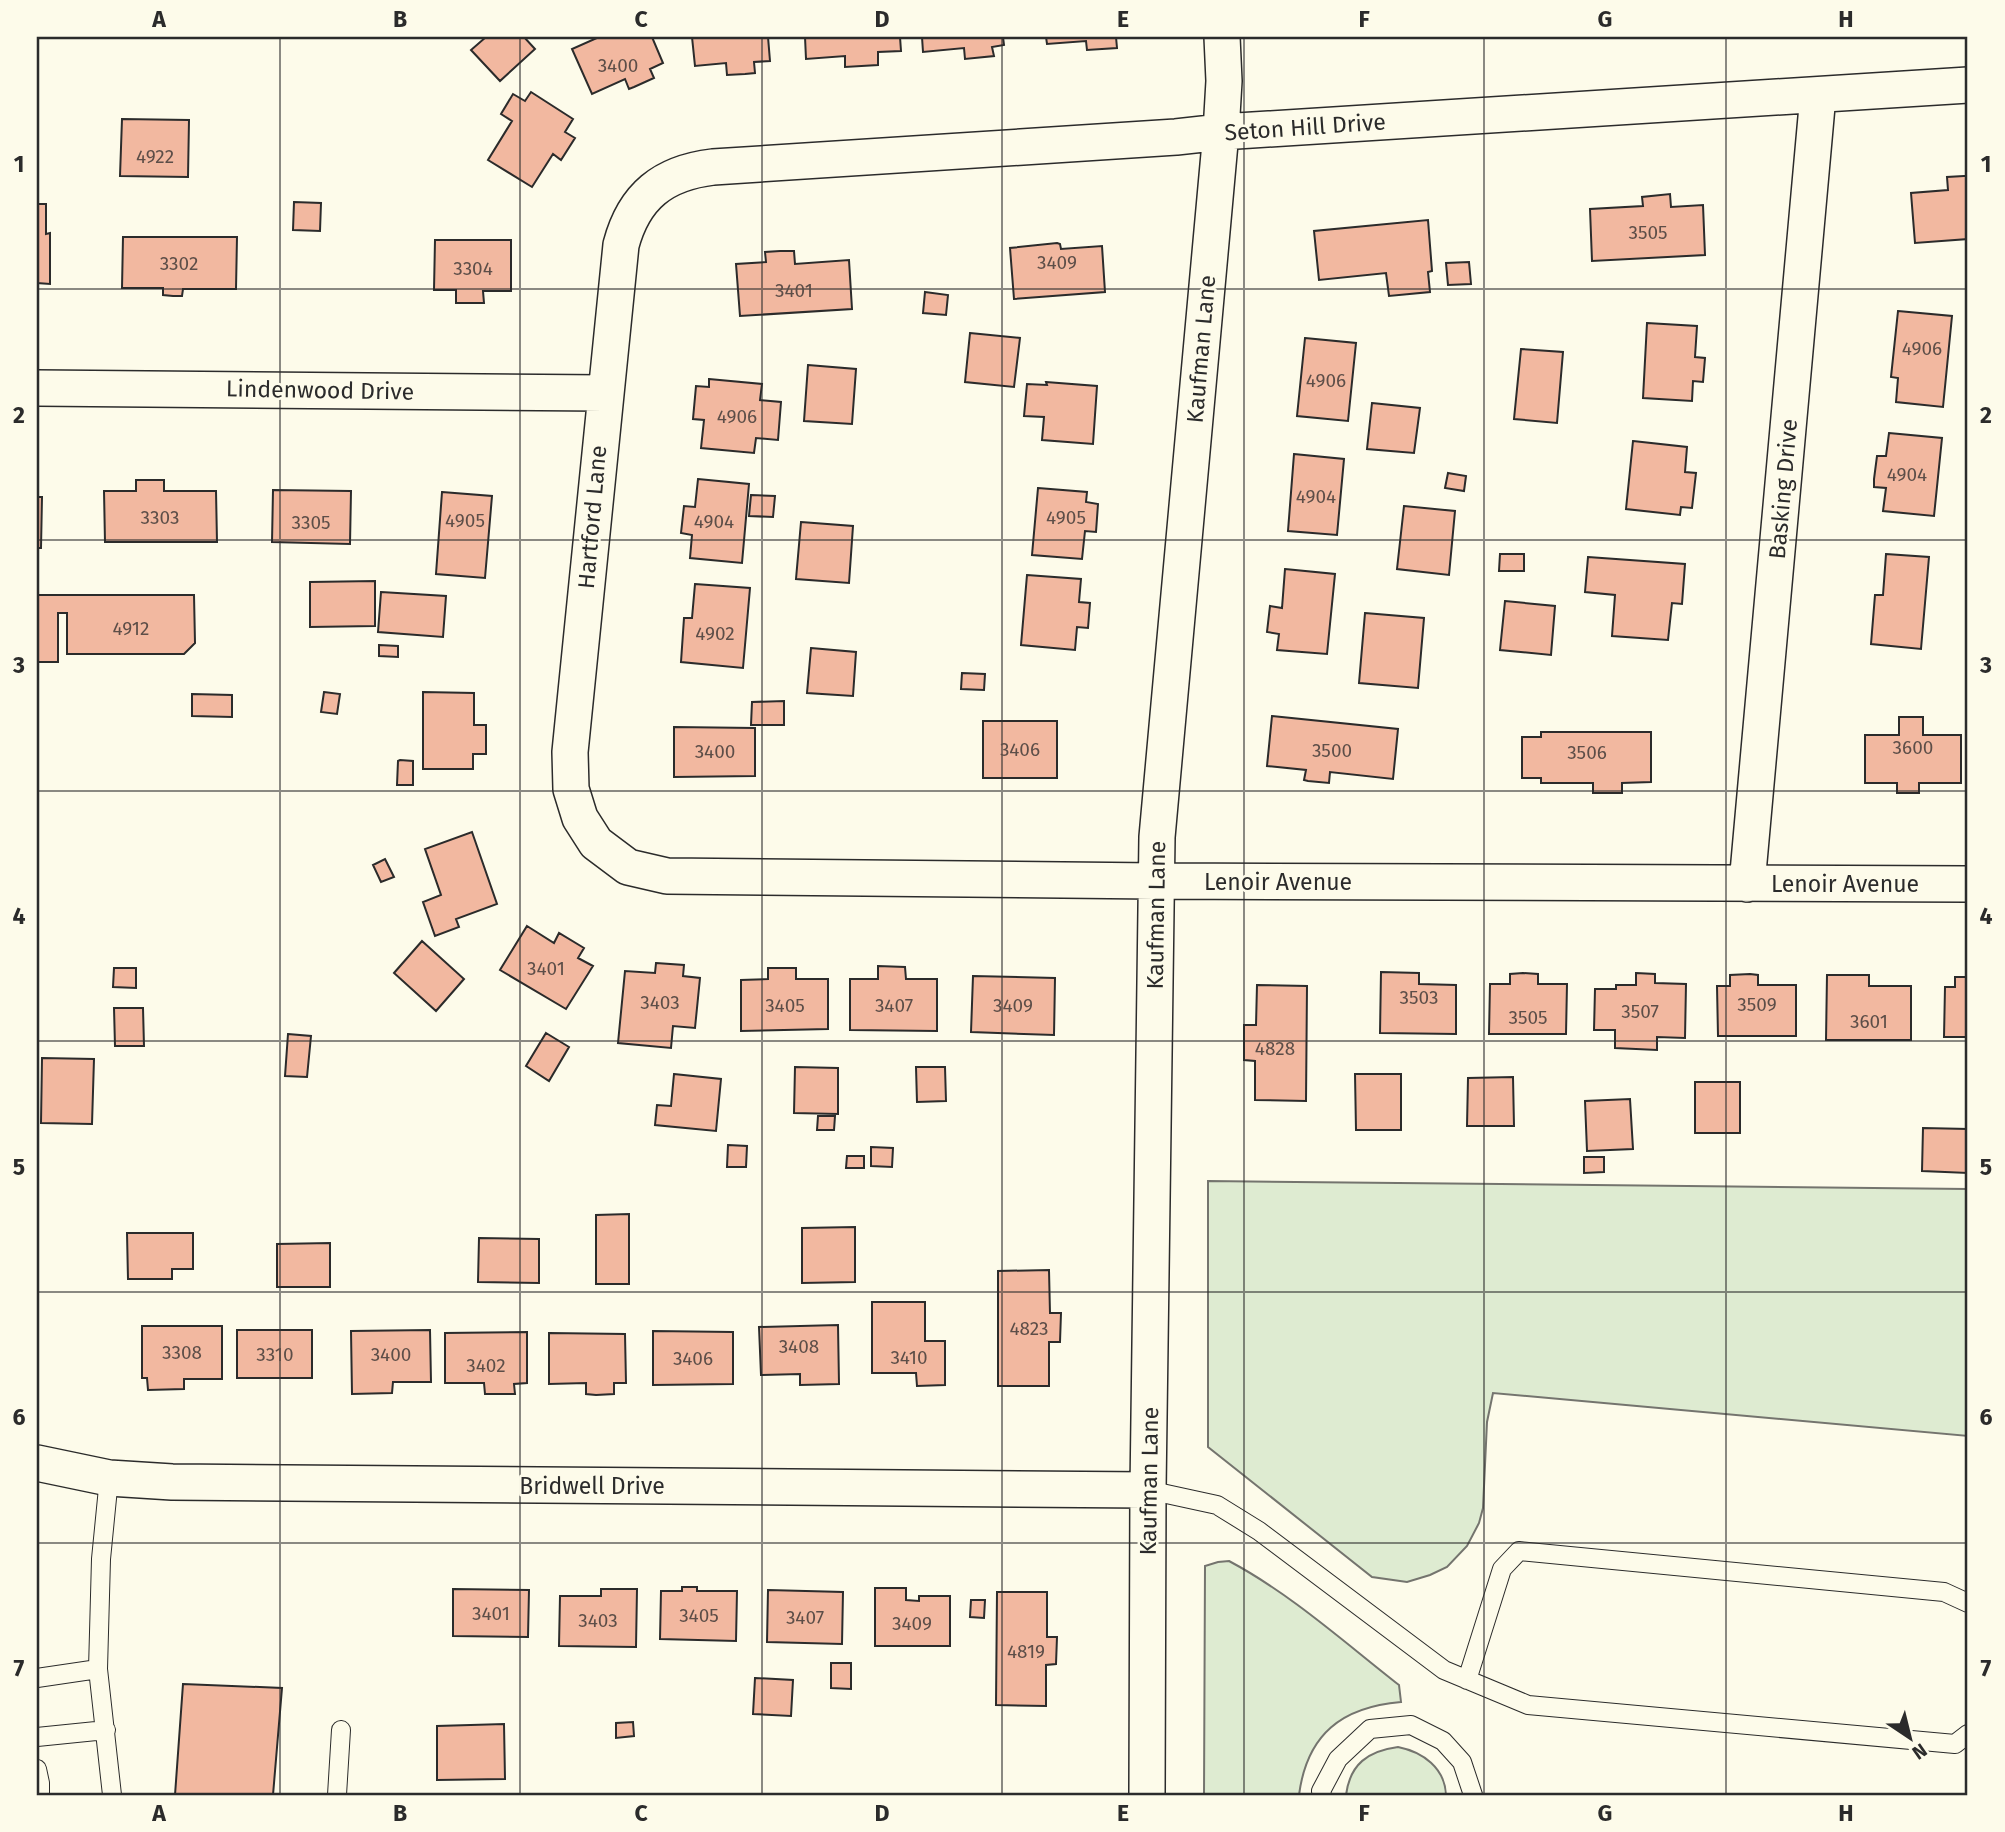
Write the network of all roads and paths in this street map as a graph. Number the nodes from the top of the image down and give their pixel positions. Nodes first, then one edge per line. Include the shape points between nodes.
1 (1222, 37) edge
2 (1968, 85) edge
3 (1818, 95) junction
4 (1221, 132) junction
5 (649, 193) joint
6 (37, 388) edge
7 (604, 393) junction
8 (596, 843) joint
9 (1156, 881) junction
10 (1747, 884) junction
11 (1968, 884) edge
12 (37, 1463) edge
13 (109, 1478) junction
14 (1148, 1490) junction
15 (1968, 1603) edge
16 (98, 1669) junction
17 (37, 1678) edge
18 (1467, 1680) junction
19 (106, 1730) junction
20 (341, 1730) dead end
21 (1968, 1734) edge
22 (37, 1737) edge
23 (37, 1769) edge
24 (40, 1795) edge
25 (112, 1795) edge
26 (337, 1795) edge
27 (1147, 1795) edge
28 (1322, 1795) edge
29 (1473, 1795) edge

1 - 4 street, Kaufman Lane
2 - 3 street, Seton Hill Drive
3 - 4 street, Seton Hill Drive
3 - 10 street, Basking Drive
4 - 5 street, Seton Hill Drive via 713,167 668,178
4 - 9 street, Kaufman Lane
5 - 7 street, Hartford Lane via 625,229 621,245
6 - 7 street, Lindenwood Drive
7 - 8 street, Hartford Lane via 570,752 571,789 580,818
8 - 9 street, Lenoir Avenue via 628,867 667,876
9 - 10 street, Lenoir Avenue
9 - 14 street, Kaufman Lane
10 - 11 street, Lenoir Avenue
12 - 13 street, Bridwell Drive
13 - 14 street, Bridwell Drive via 186,1483
13 - 16 lane via 100,1559
14 - 18 lane via 1217,1505 1259,1531 1444,1670
14 - 27 street, Kaufman Lane
15 - 18 lane via 1944,1592 1519,1551 1502,1569
16 - 17 lane
16 - 19 lane
18 - 21 lane via 1528,1705 1955,1744
19 - 22 lane
19 - 25 lane
20 - 26 lane
23 - 24 lane
28 - 29 lane via 1338,1759 1370,1729 1411,1725 1443,1741 1462,1762

